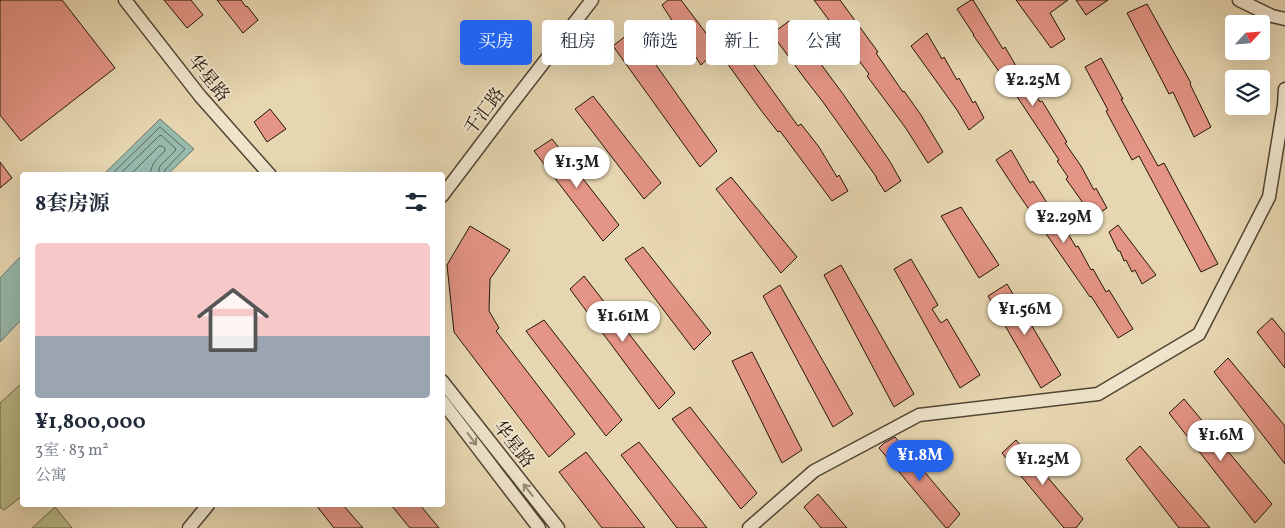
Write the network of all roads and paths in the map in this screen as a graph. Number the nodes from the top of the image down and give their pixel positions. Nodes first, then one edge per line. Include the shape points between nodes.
1 (125, 0) edge
2 (592, 0) edge
3 (1239, 0) edge
4 (1285, 19) edge
5 (1285, 89) edge
6 (267, 172) edge
7 (445, 192) edge
8 (445, 385) edge
9 (445, 405) edge
10 (206, 507) edge
11 (189, 528) edge
12 (539, 528) edge
13 (558, 528) edge
14 (749, 528) edge

1 - 6 street, 华星路 via 200,96
2 - 7 street, 千汇路
3 - 4 street
5 - 14 street via 1269,197 1199,334 1098,394 919,415 814,471
13 -> 8 street, 华星路
9 -> 12 street
10 - 11 street

